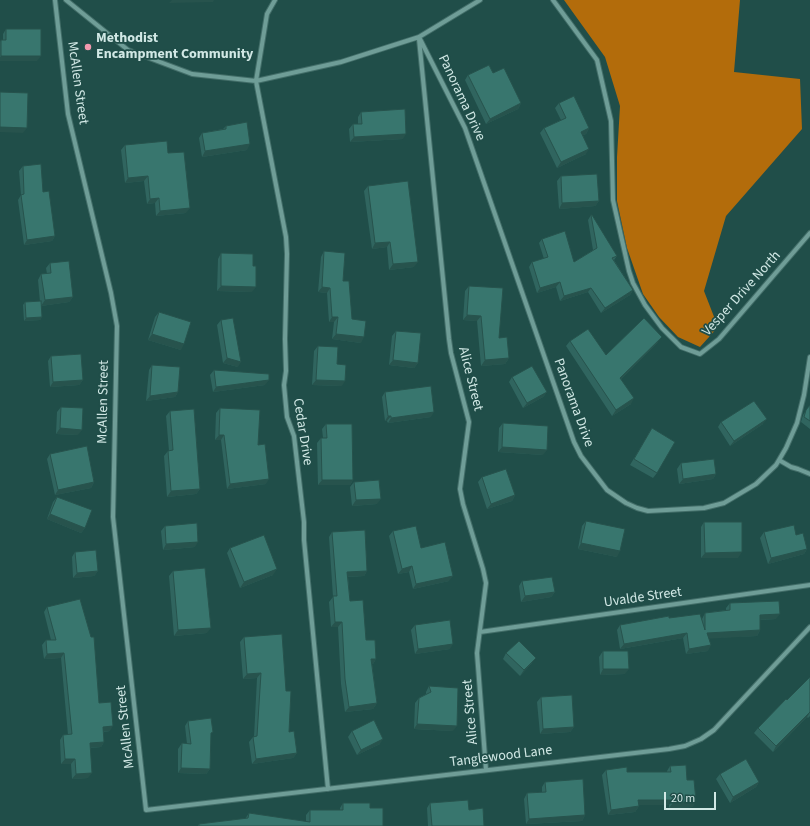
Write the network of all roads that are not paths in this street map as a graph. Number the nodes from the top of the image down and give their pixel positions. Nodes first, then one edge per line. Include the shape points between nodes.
1 (55, 0) edge
2 (66, 0) edge
3 (275, 0) edge
4 (480, 0) edge
5 (552, 0) edge
6 (419, 37) junction
7 (256, 81) junction
8 (810, 233) edge
9 (810, 357) edge
10 (779, 460) junction
11 (810, 474) edge
12 (810, 585) edge
13 (810, 628) edge
14 (480, 632) junction
15 (486, 770) junction
16 (328, 789) junction
17 (146, 810) joint

1 - 17 street, McAllen Street via 68,114 117,326 113,516
2 - 7 street via 128,50 192,74
3 - 7 street via 267,14
4 - 6 street
5 - 8 street, Vesper Drive North via 597,60 611,121 613,200 633,283 662,328 681,347 700,354 719,339
6 - 7 street via 341,62
6 - 10 street, Panorama Drive via 465,128 574,442 581,456 607,490 626,503 648,511 704,508 724,503 756,484
6 - 14 street, Alice Street via 449,339 469,422 460,489 462,504 486,583
7 - 16 street, Cedar Drive via 286,237 284,384 287,417 294,436 304,522
9 - 10 street, Panorama Drive via 797,423
10 - 11 street
12 - 14 street, Uvalde Street
13 - 15 street, Tanglewood Lane via 714,730 686,746
14 - 15 street, Alice Street via 477,653
15 - 16 street, Tanglewood Lane
16 - 17 street, Tanglewood Lane

